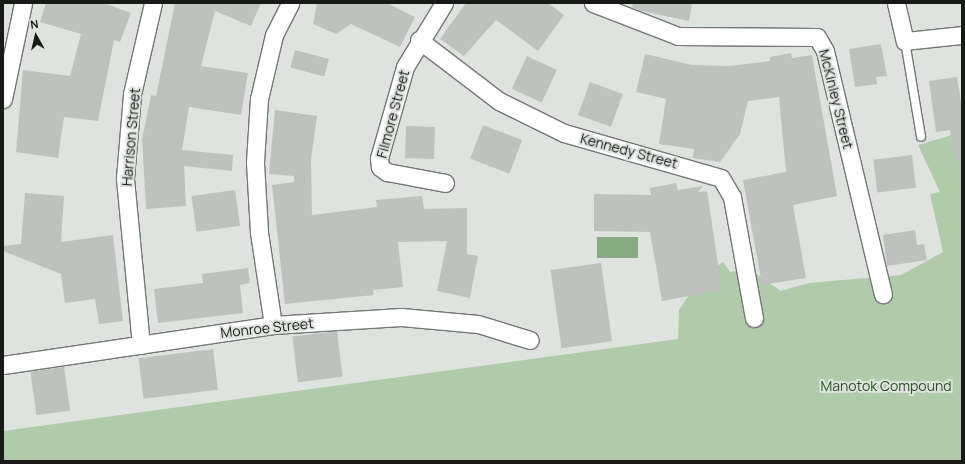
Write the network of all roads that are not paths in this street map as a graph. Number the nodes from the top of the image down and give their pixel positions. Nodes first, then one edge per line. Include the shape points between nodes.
1 (23, 3) edge
2 (153, 3) edge
3 (290, 3) edge
4 (444, 3) edge
5 (593, 3) edge
6 (896, 3) edge
7 (962, 35) edge
8 (419, 40) junction
9 (905, 41) junction
10 (3, 99) edge
11 (922, 137) dead end
12 (444, 182) dead end
13 (883, 294) dead end
14 (754, 318) dead end
15 (273, 325) junction
16 (530, 340) dead end
17 (141, 344) junction
18 (3, 365) edge

1 - 10 street
2 - 17 street, Harrison Street via 132,94 125,178
3 - 15 street via 274,35 259,99 256,162 258,232
4 - 8 street, Filmore Street
5 - 13 street, McKinley Street via 678,36 817,37 825,50
6 - 9 street
7 - 9 street
8 - 12 street, Filmore Street via 405,67 379,158 380,167
8 - 14 street, Kennedy Street via 499,101 564,133 721,178 732,197
9 - 11 lane
15 - 16 street, Monroe Street via 401,317 478,324
15 - 17 street, Monroe Street
17 - 18 street, Monroe Street

